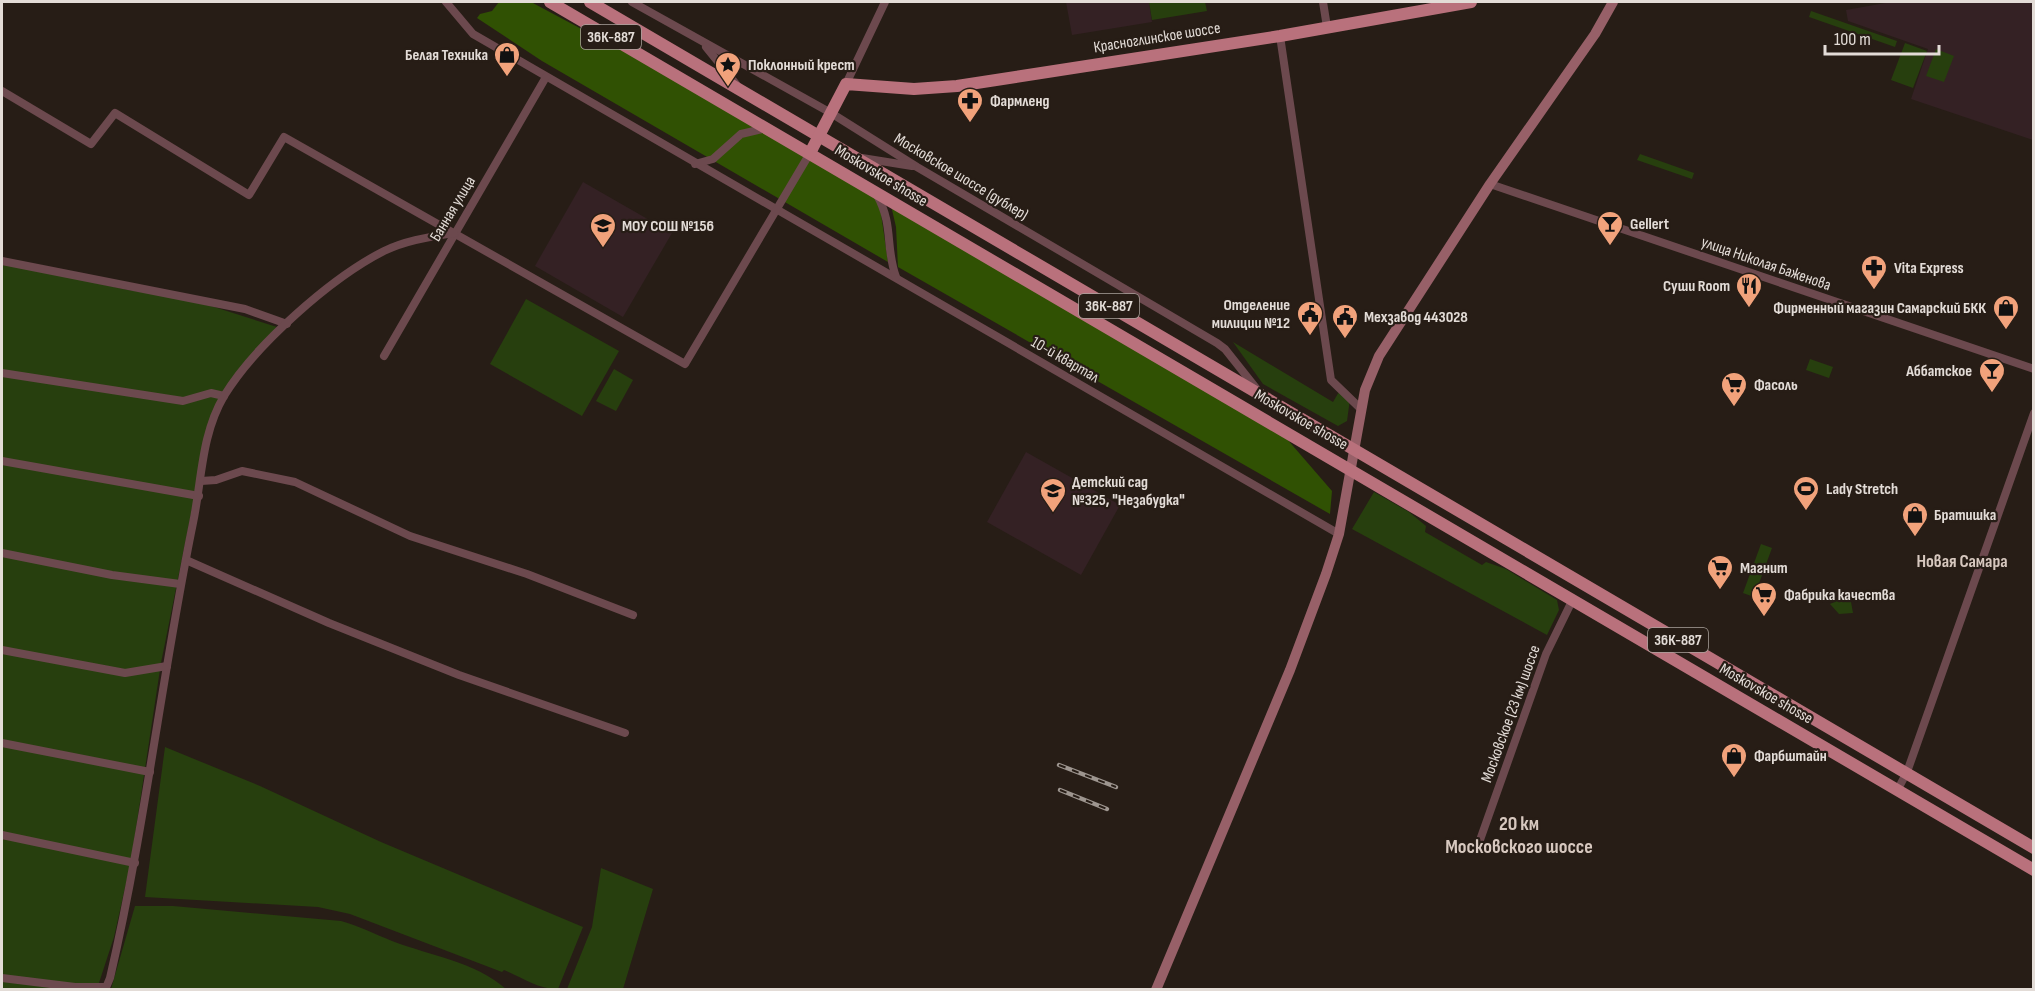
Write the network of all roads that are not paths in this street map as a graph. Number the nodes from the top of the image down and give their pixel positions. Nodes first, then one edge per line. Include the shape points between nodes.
1 (446, 2) edge
2 (550, 2) edge
3 (590, 2) edge
4 (632, 2) edge
5 (885, 2) edge
6 (1323, 2) edge
7 (1471, 2) edge
8 (1613, 2) edge
9 (1327, 27) junction
10 (1280, 36) junction
11 (703, 43) junction
12 (546, 78) junction
13 (846, 84) junction
14 (738, 87) junction
15 (2, 91) edge
16 (831, 113) junction
17 (766, 128) junction
18 (819, 135) junction
19 (810, 153) junction
20 (858, 158) junction
21 (695, 164) junction
22 (917, 167) junction
23 (1490, 184) junction
24 (877, 195) junction
25 (777, 211) junction
26 (454, 233) junction
27 (2, 261) edge
28 (896, 277) junction
29 (287, 324) junction
30 (384, 356) dead end
31 (2034, 369) edge
32 (2, 373) edge
33 (1261, 394) junction
34 (224, 396) junction
35 (1361, 409) junction
36 (2034, 413) edge
37 (1355, 450) junction
38 (2, 461) edge
39 (1352, 469) junction
40 (201, 481) junction
41 (199, 496) junction
42 (1339, 534) junction
43 (2, 553) edge
44 (186, 560) junction
45 (180, 584) junction
46 (1573, 599) junction
47 (633, 615) dead end
48 (2, 650) edge
49 (167, 666) junction
50 (625, 733) dead end
51 (2, 743) edge
52 (150, 772) junction
53 (1907, 772) junction
54 (1898, 789) junction
55 (2, 835) edge
56 (1480, 840) dead end
57 (2034, 848) edge
58 (135, 863) junction
59 (2034, 870) edge
60 (2, 978) edge
61 (105, 988) edge
62 (1156, 990) edge

1 - 12 street, 10-й квартал via 473,34
2 - 17 main road, Moskovskoe shosse / 36К-887
3 - 14 main road, Moskovskoe shosse / 36К-887
4 - 11 street, Московское шоссе (дублер)
5 - 13 street
6 - 9 street
7 - 9 main road, Красноглинское шоссе
8 - 23 street via 1595,34
9 - 10 main road, Красноглинское шоссе
10 - 13 main road, Красноглинское шоссе via 957,86 914,89
10 - 35 street via 1331,380
11 - 14 street
11 - 16 street, Московское шоссе (дублер)
12 - 21 street, 10-й квартал
12 - 26 street, Банная улица
13 - 16 main road
14 - 18 main road, Moskovskoe shosse / 36К-887
15 - 26 street via 91,144 115,113 249,195 284,137
16 - 18 main road
16 - 22 street, Московское шоссе (дублер)
17 - 19 main road, Moskovskoe shosse / 36К-887
17 - 21 street via 741,134 713,159
18 - 19 main road
18 - 20 main road, Moskovskoe shosse / 36К-887
19 - 24 main road, Moskovskoe shosse / 36К-887
19 - 25 street
20 - 22 street
20 - 33 main road, Moskovskoe shosse / 36К-887
21 - 25 street, 10-й квартал
22 - 33 street, Московское шоссе (дублер) via 1217,343
23 - 31 street, улица Николая Баженова
23 - 35 street via 1389,337 1365,390
24 - 28 street via 887,214
24 - 39 main road, Moskovskoe shosse / 36К-887
25 - 26 street via 685,364
25 - 28 street, 10-й квартал
26 - 29 street via 418,238 385,251 343,276
26 - 30 street, Банная улица
27 - 29 street via 223,304
28 - 42 street, 10-й квартал
29 - 34 street
32 - 34 street via 183,401 211,393
33 - 37 main road, Moskovskoe shosse / 36К-887
34 - 40 street via 212,421 202,458
35 - 37 street
36 - 53 street
37 - 39 street
37 - 53 main road, Moskovskoe shosse / 36К-887
38 - 41 street
39 - 42 street
39 - 46 main road, Moskovskoe shosse / 36К-887
40 - 41 street
40 - 47 street via 242,471 295,482 410,536 527,574
41 - 44 street
42 - 62 street via 1290,670
43 - 45 street
44 - 45 street
44 - 50 street via 459,675
45 - 49 street
46 - 54 main road, Moskovskoe shosse / 36К-887
46 - 56 street, Московское (23 км) шоссе via 1546,654
48 - 49 street via 124,673
49 - 52 street
51 - 52 street
52 - 58 street
53 - 54 street
53 - 57 main road, Moskovskoe shosse / 36К-887
54 - 59 main road, Moskovskoe shosse / 36К-887
55 - 58 street
58 - 61 street
60 - 61 street

